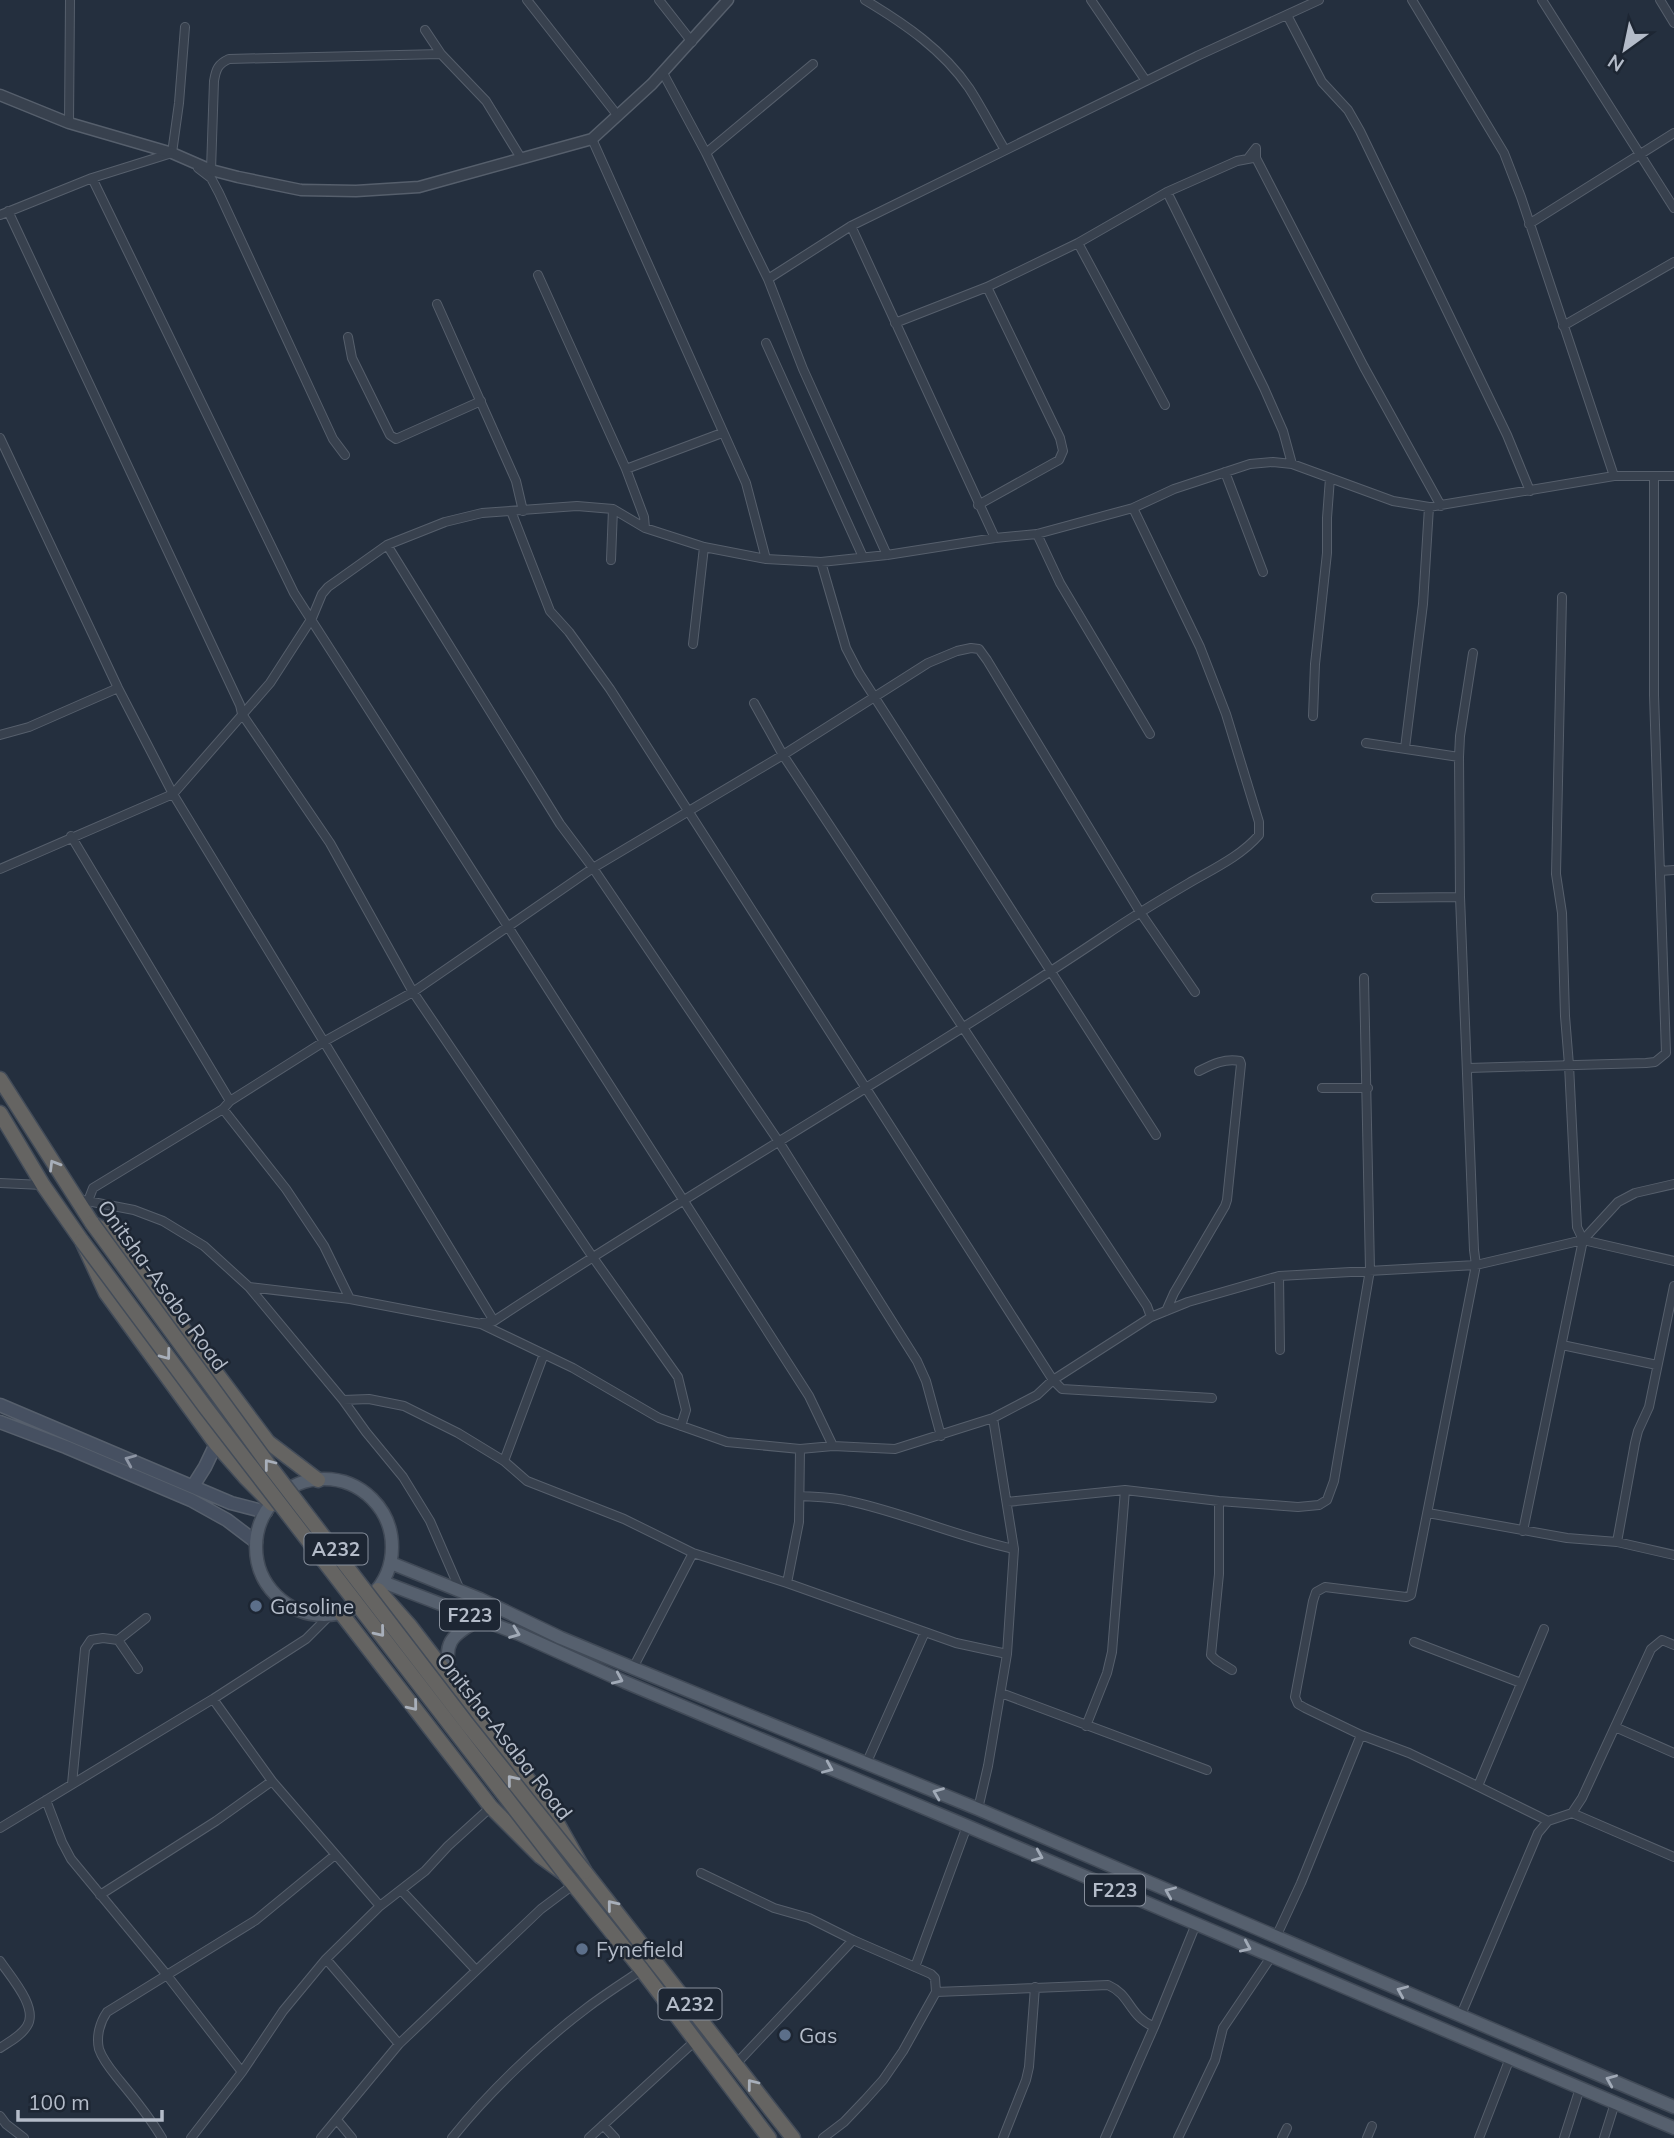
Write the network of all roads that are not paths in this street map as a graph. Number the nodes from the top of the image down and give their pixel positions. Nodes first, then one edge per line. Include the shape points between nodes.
1 (70, 0) edge
2 (527, 0) edge
3 (659, 0) edge
4 (728, 0) edge
5 (866, 0) edge
6 (1091, 0) edge
7 (1319, 0) edge
8 (1412, 0) edge
9 (1542, 0) edge
10 (1660, 0) edge
11 (1287, 15) junction
12 (1674, 23) edge
13 (185, 27) dead end
14 (425, 30) dead end
15 (692, 41) junction
16 (441, 54) junction
17 (813, 64) dead end
18 (663, 73) junction
19 (1146, 81) junction
20 (0, 95) edge
21 (618, 116) junction
22 (69, 123) junction
23 (1674, 133) edge
24 (592, 139) junction
25 (1005, 150) junction
26 (172, 153) junction
27 (706, 153) junction
28 (1639, 154) junction
29 (521, 158) junction
30 (211, 170) junction
31 (92, 178) junction
32 (1167, 192) junction
33 (1674, 208) edge
34 (4, 213) edge
35 (1529, 224) junction
36 (851, 226) junction
37 (1078, 243) junction
38 (1674, 262) edge
39 (538, 275) dead end
40 (768, 279) junction
41 (987, 287) junction
42 (437, 304) dead end
43 (895, 323) junction
44 (1563, 326) junction
45 (348, 337) dead end
46 (766, 343) dead end
47 (481, 401) junction
48 (1165, 405) dead end
49 (722, 433) junction
50 (0, 438) edge
51 (345, 455) dead end
52 (1292, 464) junction
53 (626, 469) junction
54 (1225, 472) junction
55 (1614, 476) junction
56 (1674, 476) edge
57 (1654, 477) junction
58 (1330, 478) junction
59 (1530, 491) junction
60 (978, 505) junction
61 (1441, 506) junction
62 (1429, 507) junction
63 (1133, 508) junction
64 (614, 509) junction
65 (511, 511) junction
66 (523, 511) junction
67 (645, 528) junction
68 (1037, 534) junction
69 (995, 538) junction
70 (387, 545) junction
71 (704, 547) junction
72 (887, 555) junction
73 (863, 557) junction
74 (766, 559) junction
75 (611, 560) dead end
76 (821, 562) junction
77 (1263, 572) dead end
78 (1562, 597) dead end
79 (312, 618) junction
80 (693, 644) dead end
81 (1473, 653) dead end
82 (118, 688) junction
83 (875, 698) junction
84 (754, 703) dead end
85 (242, 714) junction
86 (1313, 716) dead end
87 (1150, 734) dead end
88 (0, 735) edge
89 (1366, 743) dead end
90 (1405, 748) junction
91 (783, 755) junction
92 (1459, 757) junction
93 (173, 794) junction
94 (688, 810) junction
95 (71, 836) junction
96 (593, 868) junction
97 (0, 869) edge
98 (1674, 870) edge
99 (1660, 871) junction
100 (1460, 897) junction
101 (1376, 898) dead end
102 (1140, 912) junction
103 (509, 928) junction
104 (1052, 971) junction
105 (1364, 978) dead end
106 (413, 992) junction
107 (1195, 992) dead end
108 (962, 1027) junction
109 (325, 1041) junction
110 (1569, 1066) junction
111 (1468, 1068) junction
112 (1199, 1071) dead end
113 (0, 1079) edge
114 (866, 1088) junction
115 (1322, 1088) dead end
116 (1368, 1088) junction
117 (230, 1101) junction
118 (223, 1109) junction
119 (0, 1114) edge
120 (1156, 1135) dead end
121 (779, 1142) junction
122 (0, 1183) edge
123 (1674, 1184) edge
124 (43, 1185) junction
125 (81, 1200) junction
126 (683, 1201) junction
127 (92, 1223) junction
128 (1583, 1240) junction
129 (82, 1241) junction
130 (592, 1256) junction
131 (1674, 1261) edge
132 (1476, 1265) junction
133 (1370, 1270) junction
134 (1279, 1276) junction
135 (1674, 1286) edge
136 (249, 1287) junction
137 (350, 1298) junction
138 (1166, 1311) junction
139 (1152, 1317) junction
140 (494, 1321) junction
141 (481, 1324) junction
142 (1562, 1345) junction
143 (1280, 1350) dead end
144 (544, 1354) junction
145 (1657, 1365) junction
146 (1053, 1380) junction
147 (1212, 1398) dead end
148 (343, 1400) junction
149 (0, 1405) edge
150 (993, 1418) junction
151 (0, 1422) edge
152 (681, 1426) junction
153 (941, 1436) junction
154 (216, 1444) junction
155 (833, 1446) junction
156 (800, 1449) junction
157 (504, 1461) junction
158 (318, 1480) junction
159 (193, 1486) junction
160 (1125, 1490) junction
161 (800, 1496) junction
162 (1219, 1501) junction
163 (1007, 1502) junction
164 (269, 1508) junction
165 (1428, 1513) junction
166 (1523, 1531) junction
167 (256, 1542) junction
168 (1617, 1542) junction
169 (1014, 1549) junction
170 (693, 1553) junction
171 (1674, 1555) edge
172 (390, 1563) junction
173 (787, 1583) junction
174 (380, 1586) junction
175 (461, 1591) junction
176 (336, 1614) junction
177 (146, 1618) dead end
178 (481, 1619) junction
179 (1544, 1629) dead end
180 (925, 1632) junction
181 (561, 1638) junction
182 (118, 1640) junction
183 (1414, 1642) dead end
184 (1674, 1645) edge
185 (556, 1651) junction
186 (1007, 1654) junction
187 (633, 1668) junction
188 (138, 1669) dead end
189 (1231, 1670) dead end
190 (1521, 1684) junction
191 (455, 1685) junction
192 (1001, 1693) junction
193 (213, 1699) junction
194 (1086, 1726) junction
195 (1615, 1727) junction
196 (1361, 1735) junction
197 (1674, 1753) edge
198 (866, 1764) junction
199 (1207, 1770) dead end
200 (272, 1781) junction
201 (72, 1784) junction
202 (1478, 1786) junction
203 (46, 1800) junction
204 (491, 1807) junction
205 (978, 1810) junction
206 (1572, 1813) junction
207 (1548, 1821) junction
208 (967, 1826) junction
209 (0, 1828) edge
210 (335, 1855) junction
211 (1674, 1857) edge
212 (585, 1872) junction
213 (701, 1873) dead end
214 (569, 1880) junction
215 (401, 1891) junction
216 (100, 1895) junction
217 (380, 1906) junction
218 (1196, 1924) junction
219 (1276, 1937) junction
220 (853, 1940) junction
221 (1271, 1957) junction
222 (326, 1959) junction
223 (0, 1961) edge
224 (915, 1967) junction
225 (476, 1970) junction
226 (642, 1970) junction
227 (166, 1974) junction
228 (669, 1977) junction
229 (1035, 1987) junction
230 (657, 1991) junction
231 (936, 1992) junction
232 (1460, 2017) junction
233 (1154, 2027) junction
234 (695, 2041) junction
235 (399, 2044) junction
236 (0, 2048) edge
237 (1510, 2058) junction
238 (736, 2064) junction
239 (242, 2072) junction
240 (1580, 2088) junction
241 (1615, 2103) junction
242 (1674, 2107) edge
243 (0, 2116) edge
244 (337, 2120) junction
245 (603, 2125) junction
246 (1372, 2126) dead end
247 (1287, 2128) dead end
248 (1674, 2128) edge
249 (24, 2138) edge
250 (162, 2138) edge
251 (191, 2138) edge
252 (321, 2138) edge
253 (352, 2138) edge
254 (452, 2138) edge
255 (589, 2138) edge
256 (615, 2138) edge
257 (769, 2138) edge
258 (793, 2138) edge
259 (823, 2138) edge
260 (1003, 2138) edge
261 (1105, 2138) edge
262 (1178, 2138) edge
263 (1282, 2138) edge
264 (1367, 2138) edge
265 (1479, 2138) edge
266 (1564, 2138) edge
267 (1604, 2138) edge

1 - 22 street
2 - 21 street
3 - 15 street
4 - 15 street
5 - 25 street via 928,43 951,66
6 - 19 street
7 - 11 street
8 - 35 street via 1504,153
9 - 28 street
10 - 12 street
11 - 19 street
11 - 59 street via 1322,82 1348,110 1366,142
13 - 26 street
14 - 16 street
15 - 18 street
16 - 29 street via 486,101
16 - 30 street via 229,59 220,63 214,81
17 - 27 street
18 - 21 street
18 - 27 street
19 - 25 street
20 - 22 street
21 - 24 street
22 - 26 street
23 - 28 street
24 - 29 street
24 - 49 street
25 - 36 street
26 - 30 street
26 - 31 street
26 - 51 street via 211,178 333,439
27 - 40 street
28 - 33 street
28 - 35 street
29 - 30 street via 419,187 356,191 301,190
31 - 34 street
31 - 79 street via 295,593
32 - 37 street
32 - 52 street via 1264,387
32 - 61 street via 1252,158
34 - 85 street
35 - 44 street
36 - 40 street
36 - 43 street
37 - 41 street
37 - 48 street
38 - 44 street
39 - 53 street
40 - 72 street
41 - 43 street
41 - 60 street via 1063,451 1059,460
42 - 47 street
43 - 60 street
44 - 55 street
45 - 47 street via 352,358 396,439
46 - 73 street
47 - 66 street via 516,481
49 - 53 street
49 - 74 street via 746,483
50 - 82 street
52 - 54 street via 1273,461
52 - 58 street
53 - 67 street
54 - 63 street
54 - 77 street
55 - 57 street
55 - 59 street
56 - 57 street
57 - 99 street
58 - 62 street via 1393,501
58 - 86 street
59 - 61 street
60 - 69 street
61 - 62 street
62 - 90 street via 1423,604
63 - 68 street
63 - 102 street via 1209,669 1259,822 1259,835 1252,843
64 - 66 street via 577,506
64 - 67 street
64 - 75 street
65 - 66 street
65 - 70 street via 445,522
65 - 94 street via 550,611 610,690
67 - 71 street
68 - 69 street
68 - 87 street via 1060,583
69 - 72 street
70 - 79 street via 328,587
70 - 96 street via 560,824
71 - 74 street
71 - 80 street
72 - 73 street
73 - 76 street
74 - 76 street
76 - 83 street via 846,648
78 - 110 street via 1556,874
79 - 85 street via 270,683
79 - 103 street
81 - 92 street
82 - 88 street
82 - 93 street
83 - 91 street
83 - 102 street via 928,663 957,651 979,649
83 - 104 street
84 - 91 street
85 - 93 street
85 - 106 street via 330,843
89 - 90 street
90 - 92 street
91 - 94 street
91 - 108 street
92 - 100 street
93 - 95 street
93 - 109 street
94 - 96 street
94 - 114 street
95 - 97 street
95 - 117 street
96 - 103 street
96 - 121 street
98 - 99 street
99 - 110 street via 1666,1053 1655,1062
100 - 101 street
100 - 111 street
102 - 104 street
102 - 107 street
103 - 106 street
103 - 126 street
104 - 108 street
104 - 120 street
105 - 116 street
106 - 109 street
106 - 130 street
108 - 114 street
108 - 139 street
109 - 117 street
109 - 140 street
110 - 111 street
110 - 128 street via 1577,1227
111 - 132 street
112 - 138 street via 1230,1060 1241,1064 1227,1200
125 -> 113 highway, Onitsha-Asaba Road / A232
114 - 121 street
114 - 146 street
115 - 116 street
116 - 133 street
117 - 118 street
118 - 125 street via 93,1188
118 - 137 street via 286,1189 324,1246
119 - 124 highway, A232
121 - 126 street
121 - 153 street via 922,1370
122 - 124 street
123 - 128 street via 1618,1202
124 - 129 highway, A232
125 - 127 highway, Onitsha-Asaba Road / A232
125 - 136 street via 134,1210 180,1229
126 - 130 street
126 - 155 street via 808,1396
127 - 158 highway via 133,1262 268,1442
212 -> 127 highway, Onitsha-Asaba Road / A232, bridge via 260,1452
128 - 131 street
128 - 132 street
128 - 142 street
129 - 154 highway via 106,1293
129 -> 214 highway, A232, bridge
130 - 140 street
130 - 152 street via 678,1377 686,1410
132 - 133 street
132 - 165 street
133 - 134 street
133 - 162 street via 1327,1500 1298,1507
134 - 138 street
134 - 143 street
135 - 145 street
136 - 137 street
136 - 148 street
137 - 141 street
138 - 139 street
139 - 146 street
140 - 141 street
141 - 144 street
142 - 145 street
142 - 166 street
144 - 152 street
144 - 157 street
145 - 168 street via 1649,1407 1635,1443
146 - 147 street via 1062,1389
146 - 150 street via 1037,1395
148 - 157 street via 369,1399 404,1406
148 - 175 street via 403,1477 430,1521
159 -> 149 main road
150 - 153 street
150 - 163 street
151 - 167 main road via 191,1500
152 - 156 street via 727,1442
153 - 155 street via 895,1449
154 - 159 main road
154 - 164 highway
155 - 156 street
156 - 161 street
157 - 170 street via 527,1481 624,1519
158 - 164 main road via 298,1485
158 - 172 main road via 349,1485 382,1511 392,1542
159 - 164 main road via 231,1503
160 - 162 street
160 - 163 street
160 - 194 street via 1112,1652
161 - 169 street via 846,1500
161 - 173 street
162 - 189 street via 1219,1574 1211,1655
163 - 169 street
164 - 167 main road
165 - 166 street
165 - 196 street via 1411,1595 1325,1587 1316,1592 1313,1601 1295,1697 1298,1704
166 - 168 street
167 - 176 main road via 258,1564 273,1592 299,1610
168 - 171 street
169 - 186 street
170 - 173 street
170 - 187 street
172 - 174 main road
172 - 175 main road, F223
173 - 180 street
174 - 176 main road via 360,1605
174 - 178 main road, F223
174 - 191 highway
175 - 181 main road, F223
176 - 193 street via 306,1639
176 -> 204 highway
177 - 182 street
178 -> 185 main road, F223
178 - 191 main road via 453,1637 446,1651
179 - 190 street
180 - 186 street
180 - 198 street
181 - 185 main road
181 - 187 main road, F223
182 - 188 street
182 - 201 street via 92,1640 85,1649
183 - 190 street
184 - 195 street via 1662,1640 1651,1648
185 -> 208 main road, F223
186 - 192 street
187 - 198 main road, F223
190 - 202 street
191 - 212 highway via 544,1800
192 - 194 street
192 - 205 street
193 - 200 street
193 - 201 street
194 - 199 street
195 - 197 street
195 - 206 street
196 - 202 street
196 - 219 street
205 -> 198 main road, F223
200 - 210 street
200 - 216 street
201 - 203 street
202 - 207 street
203 - 209 street
203 - 216 street via 71,1858
204 - 214 highway
204 - 215 street
219 -> 205 main road, F223
206 - 207 street
206 - 211 street
207 - 232 street via 1532,1844
208 -> 218 main road, F223
208 - 224 street
210 - 217 street
210 - 227 street via 256,1920
228 -> 212 highway, Onitsha-Asaba Road / A232
213 - 220 street
214 - 225 street
214 - 226 highway, A232
215 - 217 street
215 - 225 street
216 - 227 street
217 - 222 street
218 -> 221 main road, F223
218 - 233 street
232 -> 219 main road, F223
220 - 224 street
220 - 238 street
221 - 237 main road, F223
221 - 262 street via 1223,2028 1212,2066
222 - 235 street
222 - 239 street
223 - 236 street via 31,2014 29,2025
224 - 231 street via 936,1978
225 - 235 street
226 - 230 highway, A232
226 - 254 street via 544,2042
227 - 239 street
227 - 250 street via 107,2012 99,2030 106,2063
228 - 230 highway
228 - 238 highway, Onitsha-Asaba Road / A232
229 - 231 street
229 - 233 street via 1108,1985 1124,1996 1136,2016
229 - 260 street via 1029,2067
230 - 234 highway, A232
231 - 259 street via 883,2080
242 -> 232 main road, F223
233 - 261 street
234 - 245 street
234 - 257 highway, A232
235 - 244 street
237 - 240 main road, F223
237 - 265 street
258 -> 238 highway, Onitsha-Asaba Road / A232
239 - 251 street
240 - 241 main road, F223
240 - 266 street
241 - 248 main road, F223
241 - 267 street
243 - 249 street
244 - 252 street
244 - 253 street
245 - 255 street
245 - 256 street
246 - 264 street
247 - 263 street

